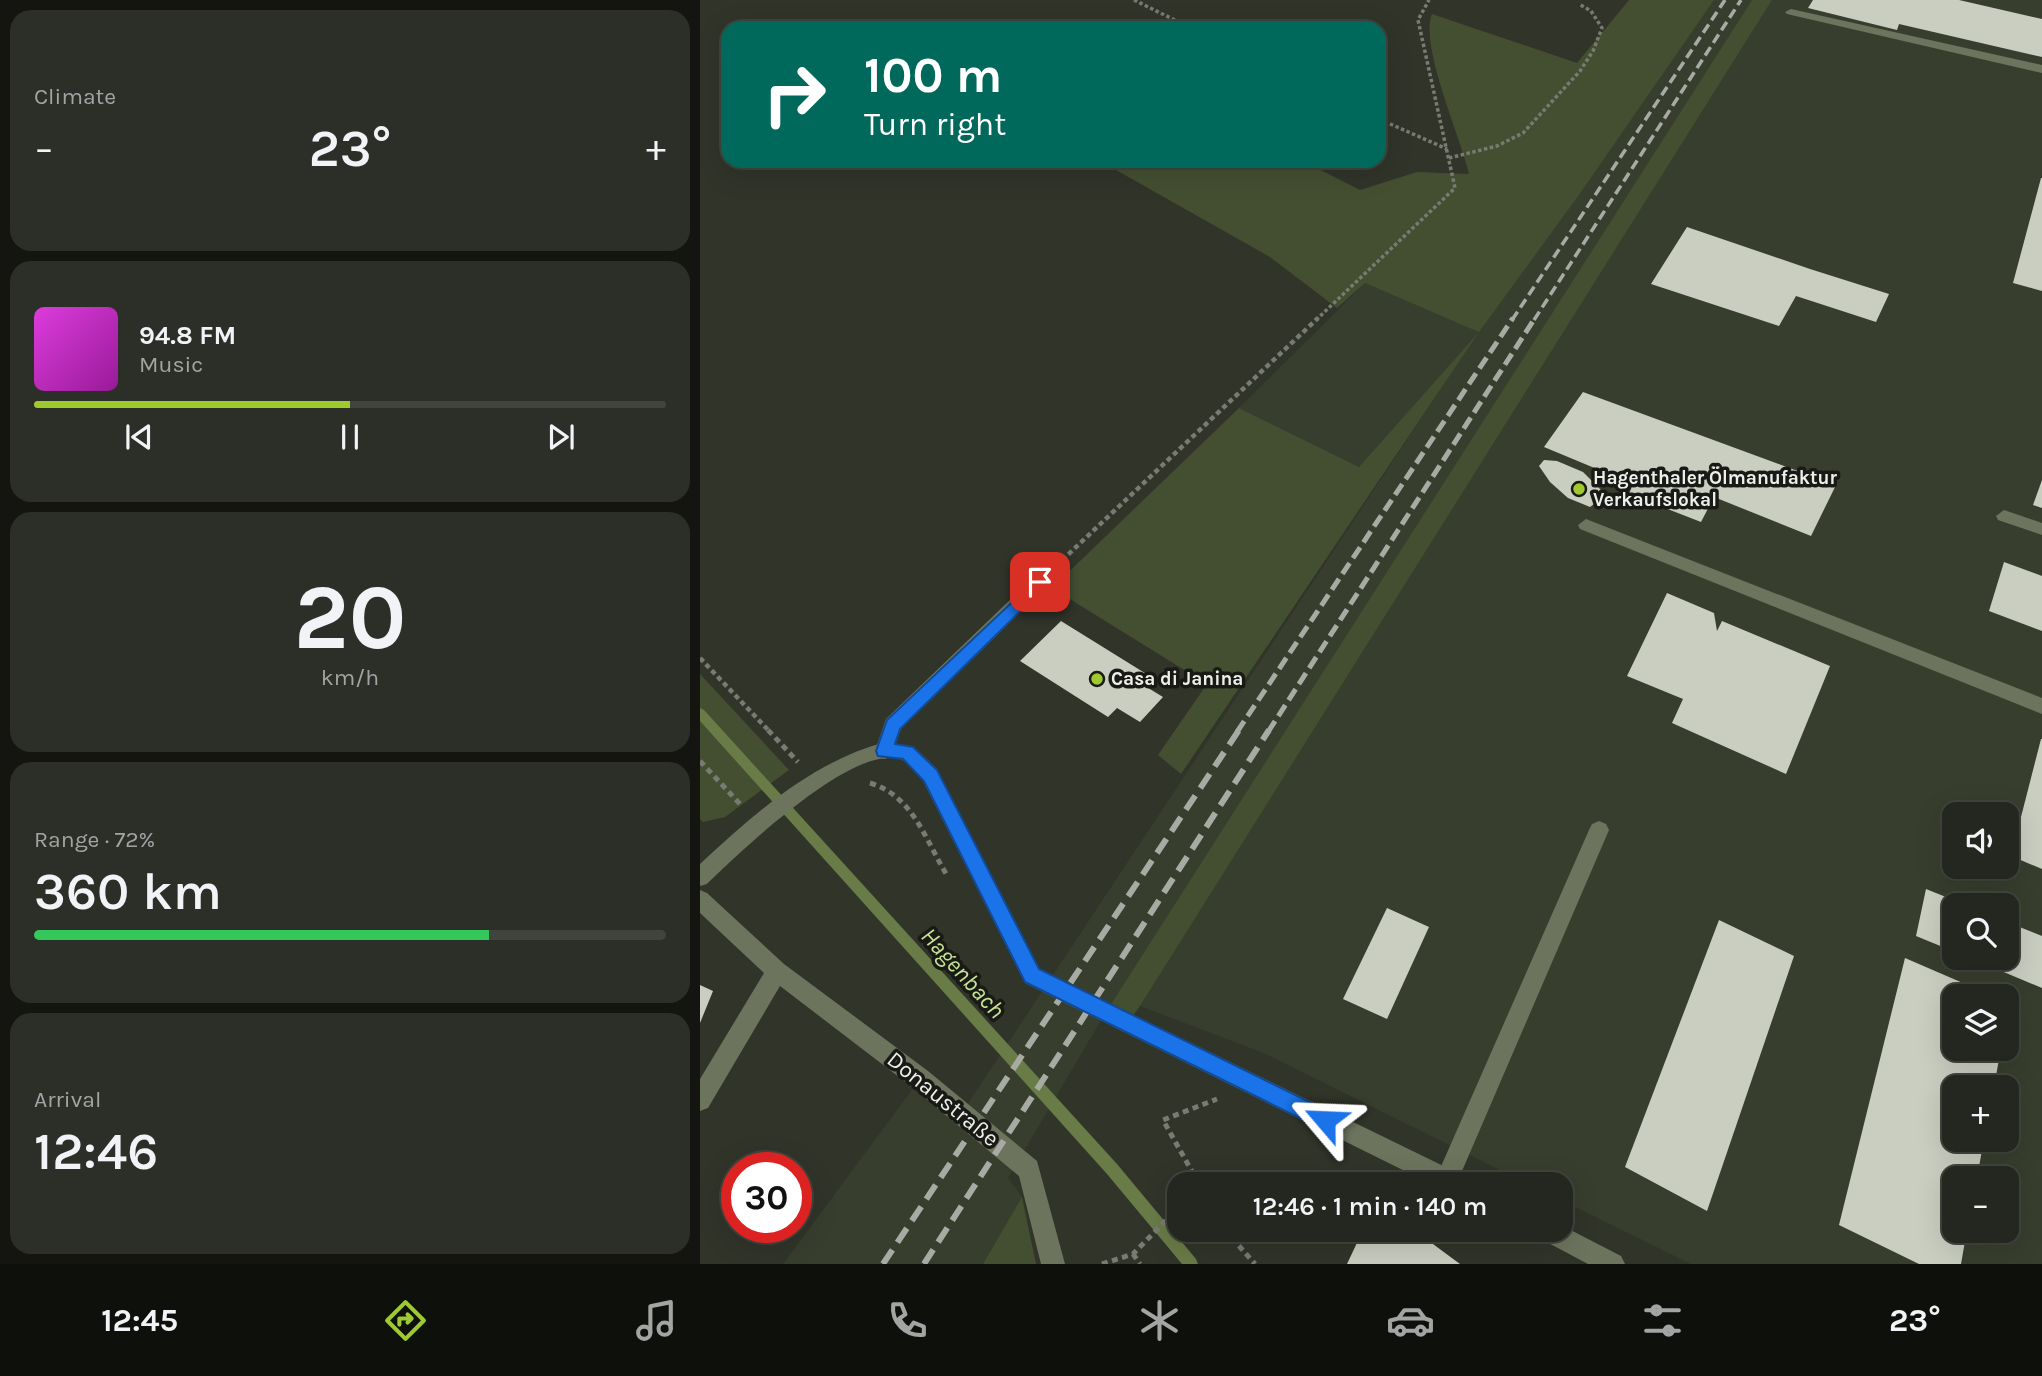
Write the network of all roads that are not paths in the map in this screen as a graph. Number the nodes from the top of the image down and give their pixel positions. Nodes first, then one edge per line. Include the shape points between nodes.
1 (1791, 12) dead end
2 (2042, 69) edge
3 (2004, 516) dead end
4 (1586, 525) dead end
5 (2042, 529) edge
6 (1040, 582) road end
7 (2042, 706) edge
8 (884, 751) junction
9 (1599, 830) dead end
10 (700, 877) edge
11 (700, 900) edge
12 (777, 971) junction
13 (700, 1100) edge
14 (1431, 1172) edge
15 (1456, 1172) edge
16 (1570, 1242) edge
17 (1054, 1264) edge
18 (1613, 1264) edge

1 - 2 street
3 - 5 street
4 - 7 street
6 - 8 street via 893,725
8 - 10 street via 862,755 811,783
8 - 14 street via 907,752 930,775 1032,976
9 - 15 street
11 - 12 street, Donaustraße
12 - 13 street
12 - 17 street, Donaustraße via 1029,1169
16 - 18 street

